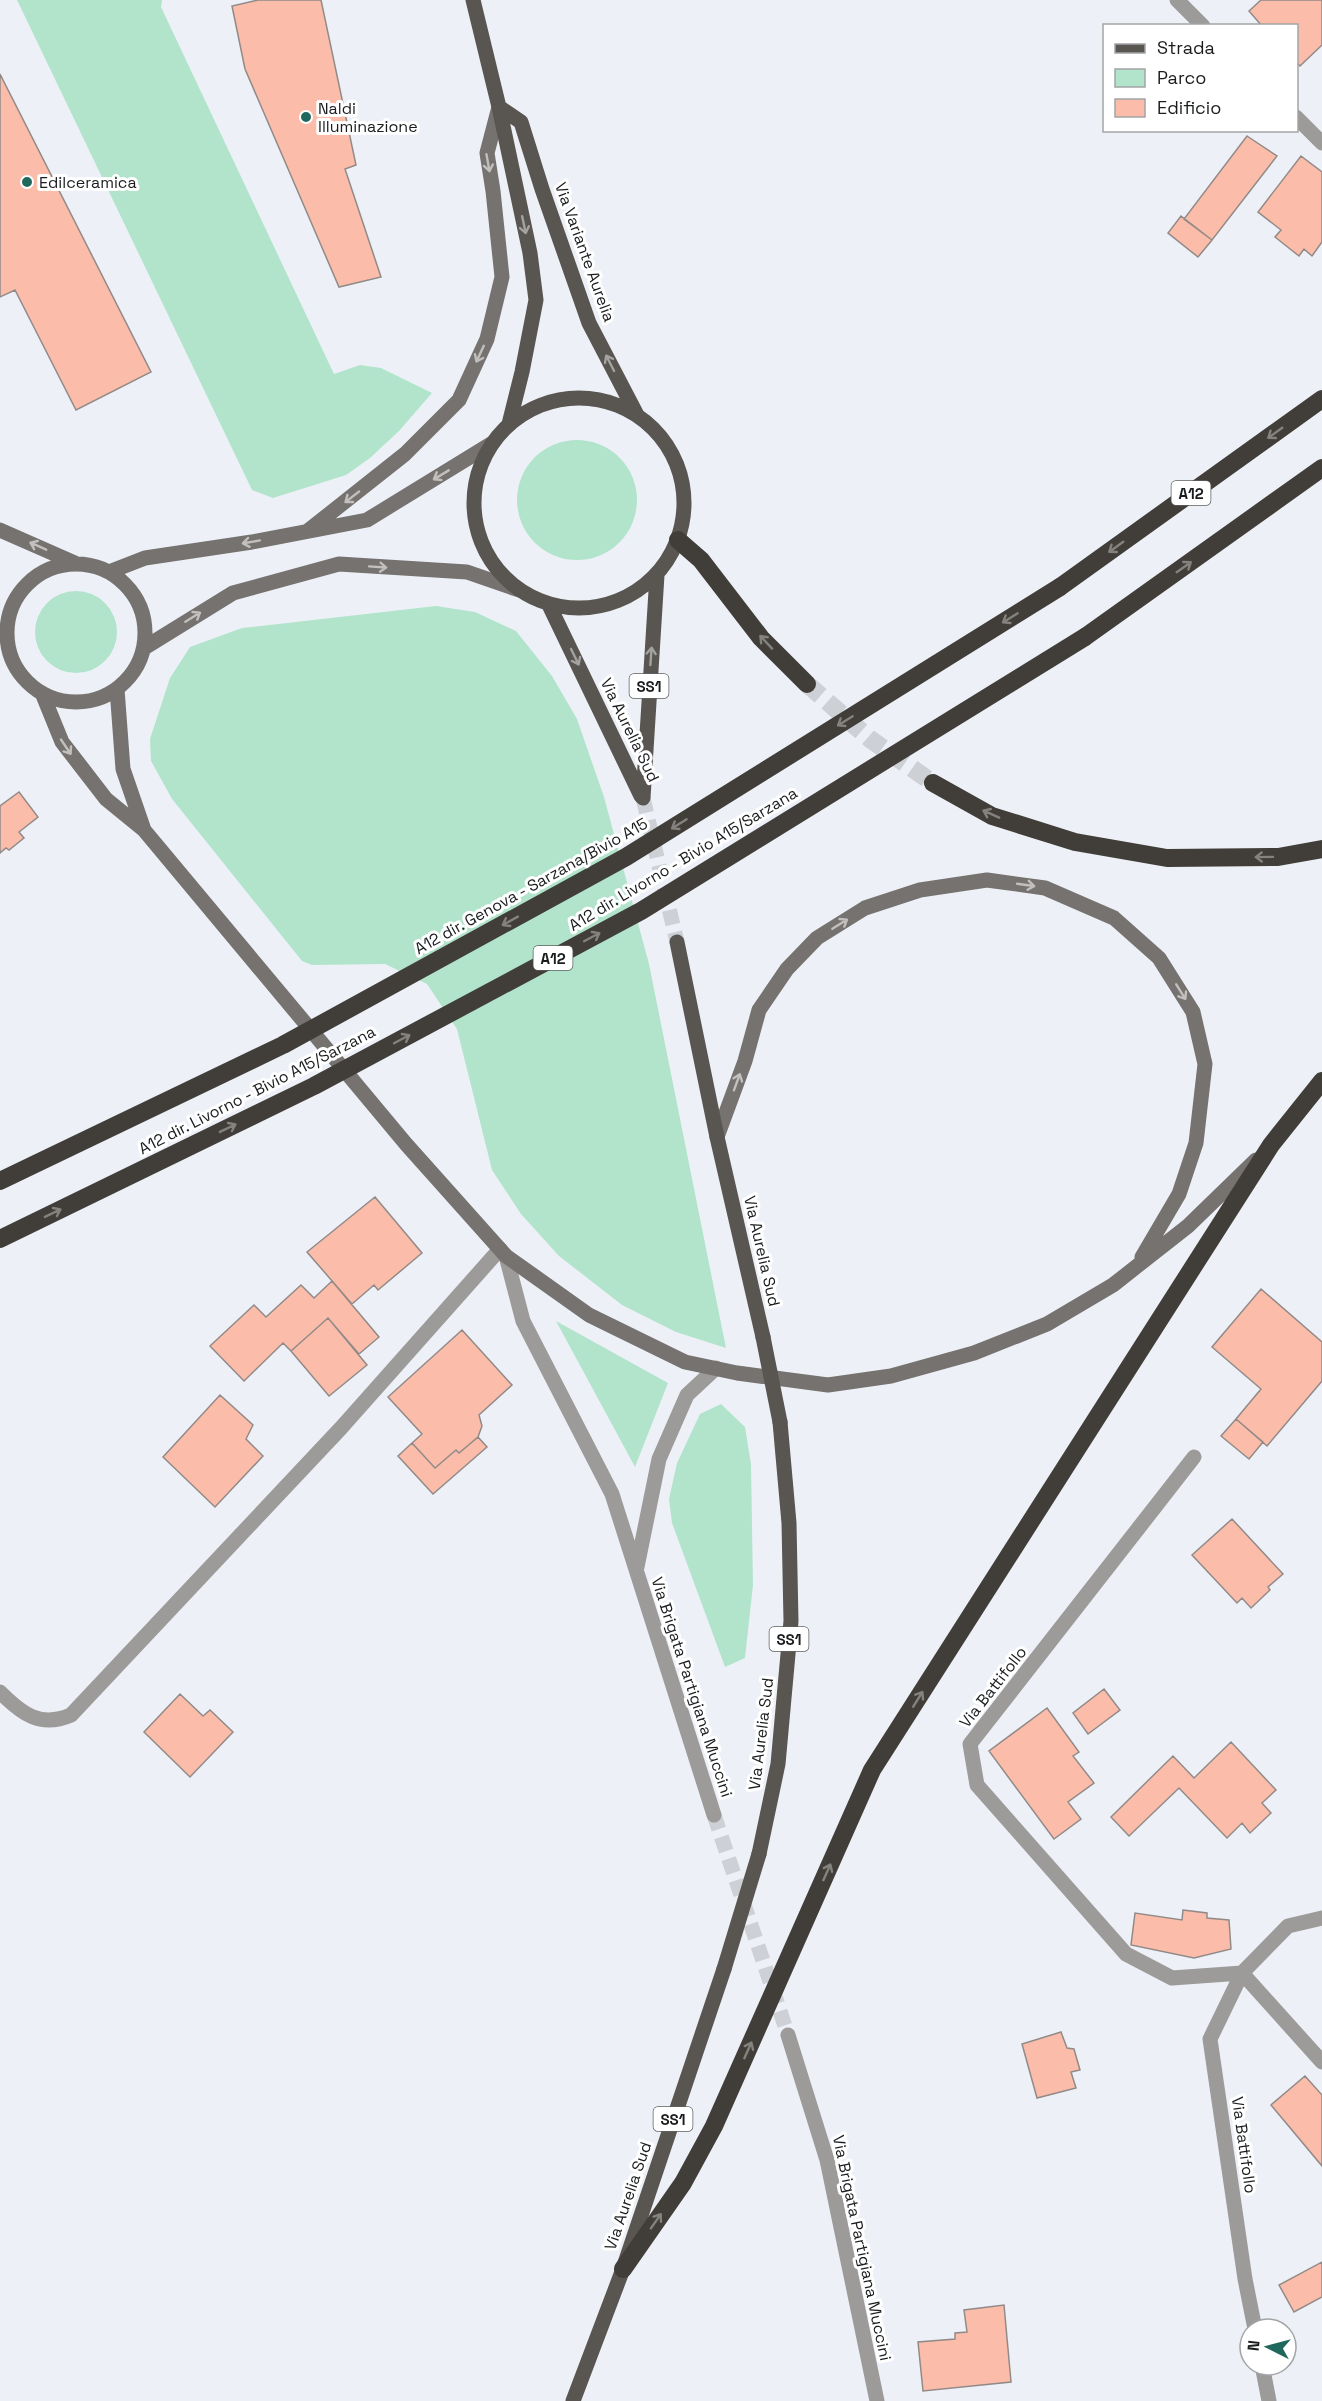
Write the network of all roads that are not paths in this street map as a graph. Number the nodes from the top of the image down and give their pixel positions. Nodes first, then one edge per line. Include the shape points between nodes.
1 (473, 0) edge
2 (1177, 0) edge
3 (1201, 24) edge
4 (499, 106) junction
5 (1298, 119) edge
6 (1322, 143) edge
7 (1322, 399) edge
8 (637, 415) junction
9 (509, 424) junction
10 (491, 444) junction
11 (1322, 468) edge
12 (0, 530) edge
13 (309, 530) junction
14 (678, 540) junction
15 (75, 563) junction
16 (109, 572) junction
17 (657, 575) junction
18 (1060, 587) joint
19 (519, 590) junction
20 (549, 605) junction
21 (3, 624) edge
22 (144, 648) junction
23 (807, 684) tunnel mouth
24 (117, 688) junction
25 (42, 693) junction
26 (933, 783) tunnel mouth
27 (144, 830) junction
28 (1322, 849) edge
29 (677, 942) tunnel mouth
30 (1322, 1081) edge
31 (717, 1137) junction
32 (1271, 1145) junction
33 (0, 1181) edge
34 (0, 1239) edge
35 (503, 1253) junction
36 (1137, 1264) junction
37 (716, 1368) junction
38 (1194, 1457) dead end
39 (636, 1570) junction
40 (0, 1692) edge
41 (714, 1815) tunnel mouth
42 (1322, 1918) edge
43 (1242, 1973) junction
44 (788, 2036) tunnel mouth
45 (1322, 2062) edge
46 (622, 2269) junction
47 (1253, 2317) edge
48 (1264, 2377) edge
49 (573, 2401) edge
50 (877, 2401) edge
51 (1269, 2401) edge

1 - 4 main road
2 - 3 street
8 -> 4 main road, Via Variante Aurelia via 589,323 521,122
4 -> 9 main road via 536,300
4 -> 13 main road via 487,153 502,277 487,339 459,400 405,454
5 - 6 street
7 -> 18 highway, A12 / A12
8 - 9 main road via 606,401 572,398 538,405
8 - 14 main road via 658,434 674,457 683,484 684,512
9 - 10 main road
10 -> 13 main road via 367,520
10 - 19 main road via 477,473 473,502 478,536 494,566
34 -> 11 highway, A12 dir. Livorno - Bivio A15/Sarzana / A12, bridge via 314,1086 641,911 1085,638
15 -> 12 main road
13 -> 16 main road via 145,558
14 - 17 main road
23 -> 14 highway via 761,638 701,560
15 - 16 main road
15 - 21 main road via 55,566 37,576 22,589
16 - 22 main road via 127,585 139,604 145,626
17 - 20 main road via 613,604 581,609
20 -> 17 main road, Via Aurelia Sud / SS1 via 643,798
18 -> 33 highway, A12 dir. Genova - Sarzana/Bivio A15 / A12, bridge via 626,857 283,1045
19 - 20 main road
22 -> 19 main road via 233,593 339,564 467,573
21 - 25 main road via 15,665 26,681
22 - 24 main road via 129,677
24 - 25 main road via 100,698 80,702 60,701
24 - 27 main road via 123,769
25 -> 27 main road via 62,742 106,799
28 -> 26 highway via 1278,857 1167,858 1075,842 992,816
27 - 35 main road via 406,1144
29 - 31 main road, Via Aurelia Sud / SS1
30 - 32 highway
31 -> 36 main road via 759,1010 787,969 817,938 865,908 920,890 987,879 1045,888 1114,918 1159,958 1193,1012 1205,1064 1196,1143 1179,1194
31 - 46 main road, Via Aurelia Sud / SS1, bridge via 780,1422 789,1523 791,1621 778,1764 759,1854
32 - 36 main road via 1188,1226
46 -> 32 highway via 683,2184 714,2126 873,1770
35 - 37 main road via 589,1315 685,1362
35 - 39 street, Via Brigata Partigiana Muccini via 523,1321 612,1494
35 - 40 street via 71,1714 55,1722 34,1717 16,1708
36 - 37 main road via 1113,1285 1047,1324 974,1353 891,1376 828,1385
37 - 39 street, Via Brigata Partigiana Muccini via 687,1395 659,1459
38 - 43 street, Via Battifollo via 970,1744 977,1785 1126,1954 1172,1978
39 - 41 street, Via Brigata Partigiana Muccini
42 - 43 street, Via Battifollo via 1288,1926
43 - 45 street
43 - 47 street, Via Battifollo via 1210,2039
44 - 50 street, Via Brigata Partigiana Muccini via 827,2160
46 - 49 main road, Via Aurelia Sud / SS1
48 - 51 street

